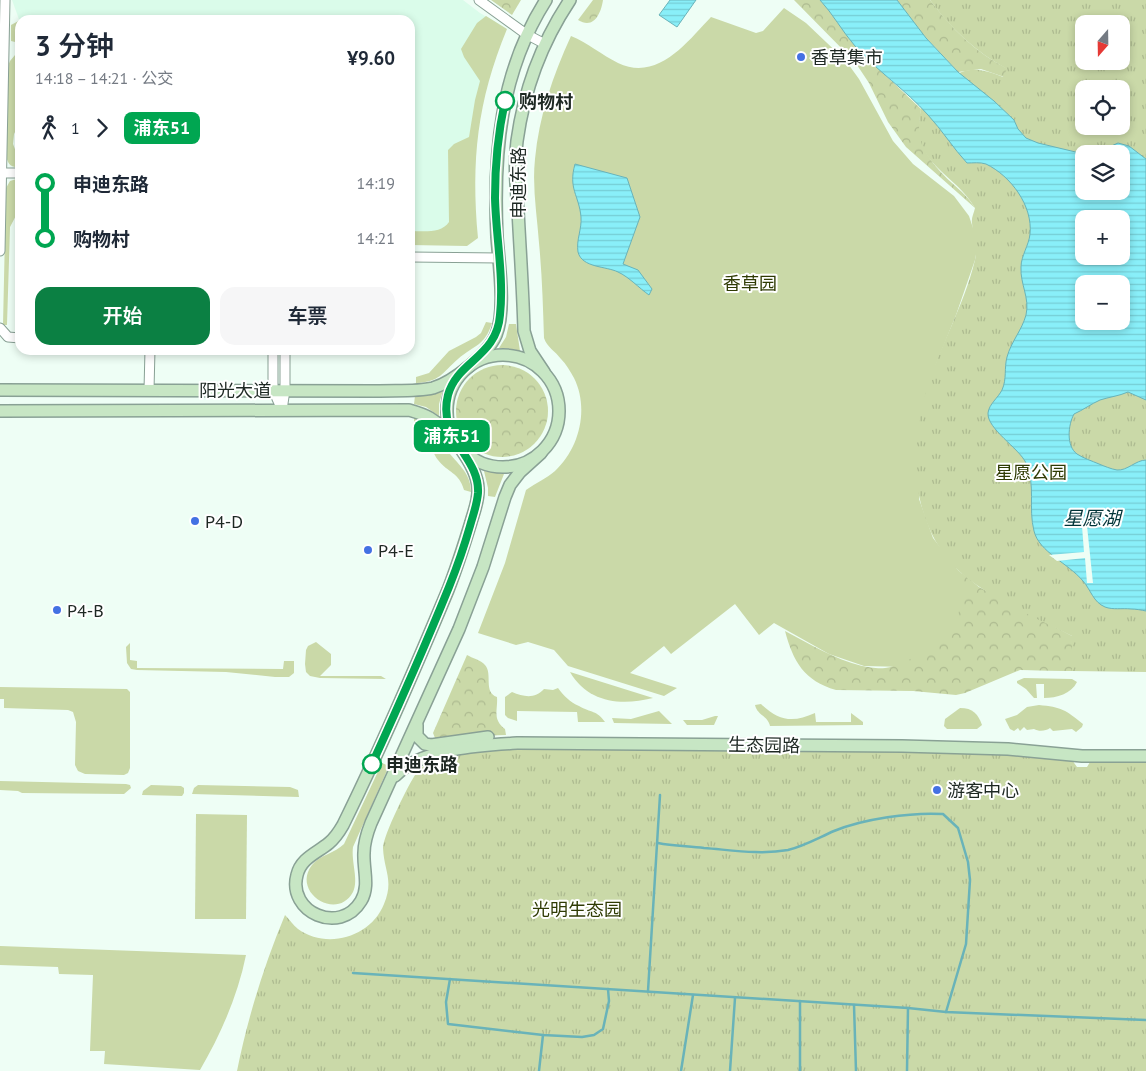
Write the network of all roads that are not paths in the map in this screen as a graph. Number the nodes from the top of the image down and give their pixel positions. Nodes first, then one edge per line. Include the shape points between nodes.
1 (5, 0) edge
2 (479, 0) edge
3 (546, 0) edge
4 (570, 0) edge
5 (526, 34) junction
6 (545, 44) junction
7 (2, 173) junction
8 (15, 173) edge
9 (0, 251) edge
10 (415, 257) edge
11 (498, 258) junction
12 (0, 328) edge
13 (15, 338) edge
14 (150, 355) edge
15 (273, 355) edge
16 (285, 355) edge
17 (465, 369) junction
18 (544, 372) junction
19 (0, 390) edge
20 (149, 390) junction
21 (273, 390) junction
22 (285, 390) junction
23 (282, 410) junction
24 (0, 411) edge
25 (456, 444) junction
26 (542, 453) junction
27 (419, 718) junction
28 (1146, 749) edge
29 (1146, 756) edge
30 (391, 781) junction

1 - 7 street
2 - 5 street
3 - 5 street, 申迪东路
4 - 6 street, 申迪东路
5 - 6 street
5 - 11 street, 申迪东路 via 501,121 495,199
6 - 18 street, 申迪东路 via 532,75 523,110 516,172 524,331 530,351
7 - 8 street
7 - 9 street
10 - 11 street
11 - 17 street, 申迪东路 via 499,325 490,345
12 - 13 street via 8,337
14 - 20 street
15 - 21 street
16 - 22 street
17 - 18 street via 493,355 512,355
17 - 22 street, 阳光大道 via 433,388
17 - 25 street via 448,394 448,428
18 - 26 street via 554,387 559,404 559,422
19 - 20 street, 阳光大道
20 - 21 street, 阳光大道
21 - 22 street, 阳光大道
21 - 23 street
22 - 23 street
23 - 24 street, 阳光大道
23 - 25 street, 阳光大道 via 409,410 439,424
25 - 26 street via 481,464 496,468 527,463
25 - 30 street via 476,478 477,501 460,557 431,630 350,812 337,835 300,866 296,884 298,894 315,915 326,918 344,916 360,902 366,886 364,850 370,823
26 - 27 street via 510,484 465,614
27 - 28 street, 生态园路 via 417,736 425,744 436,745 483,737 543,736 971,741 1062,748
27 - 30 street
29 - 30 street, 生态园路 via 1082,756 1008,749 902,746 520,743 485,745 428,757 402,769

